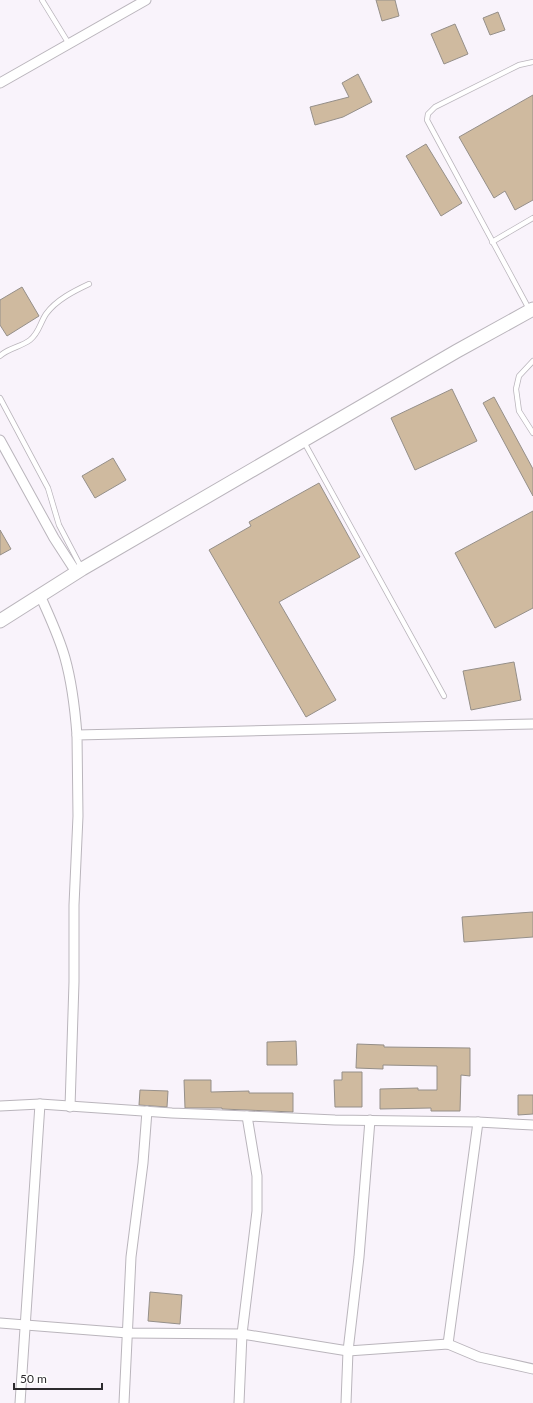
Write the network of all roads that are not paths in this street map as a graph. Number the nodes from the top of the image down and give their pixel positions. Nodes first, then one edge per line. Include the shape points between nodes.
1 (42, 0) edge
2 (146, 0) edge
3 (68, 44) junction
4 (533, 62) edge
5 (0, 83) edge
6 (533, 218) edge
7 (492, 242) junction
8 (89, 284) dead end
9 (532, 310) edge
10 (0, 356) edge
11 (533, 361) edge
12 (0, 398) edge
13 (533, 433) edge
14 (0, 440) edge
15 (303, 440) junction
16 (79, 571) junction
17 (40, 595) junction
18 (0, 621) edge
19 (444, 696) dead end
20 (533, 724) edge
21 (77, 735) junction
22 (40, 1104) junction
23 (0, 1106) edge
24 (70, 1107) junction
25 (148, 1111) junction
26 (247, 1116) junction
27 (370, 1120) junction
28 (478, 1122) junction
29 (533, 1125) edge
30 (0, 1323) edge
31 (24, 1325) junction
32 (128, 1333) junction
33 (242, 1334) junction
34 (448, 1344) junction
35 (348, 1351) junction
36 (533, 1369) edge
37 (20, 1403) edge
38 (124, 1403) edge
39 (239, 1403) edge
40 (346, 1403) edge

1 - 3 lane
2 - 3 street
3 - 5 street
4 - 7 lane via 519,65 435,107 428,114 427,120 436,139
6 - 7 lane
7 - 9 lane
8 - 10 lane via 54,304 37,333 17,348
9 - 15 street
11 - 13 lane via 519,376 516,389 519,411
12 - 16 lane via 48,488
14 - 16 street via 54,538
15 - 16 street
15 - 19 lane
16 - 17 street
17 - 18 street
17 - 21 street via 65,658 72,689
20 - 21 street
21 - 24 street via 78,816
22 - 23 street
22 - 24 street
22 - 31 street
24 - 25 street
25 - 26 street
25 - 32 street via 131,1257
26 - 27 street
26 - 33 street via 257,1176 257,1211
27 - 28 street
27 - 35 street via 359,1257
28 - 29 street
28 - 34 street
30 - 31 street
31 - 32 street
31 - 37 street
32 - 33 street
32 - 38 street
33 - 35 street
33 - 39 street
34 - 35 street
34 - 36 street via 479,1358
35 - 40 street

